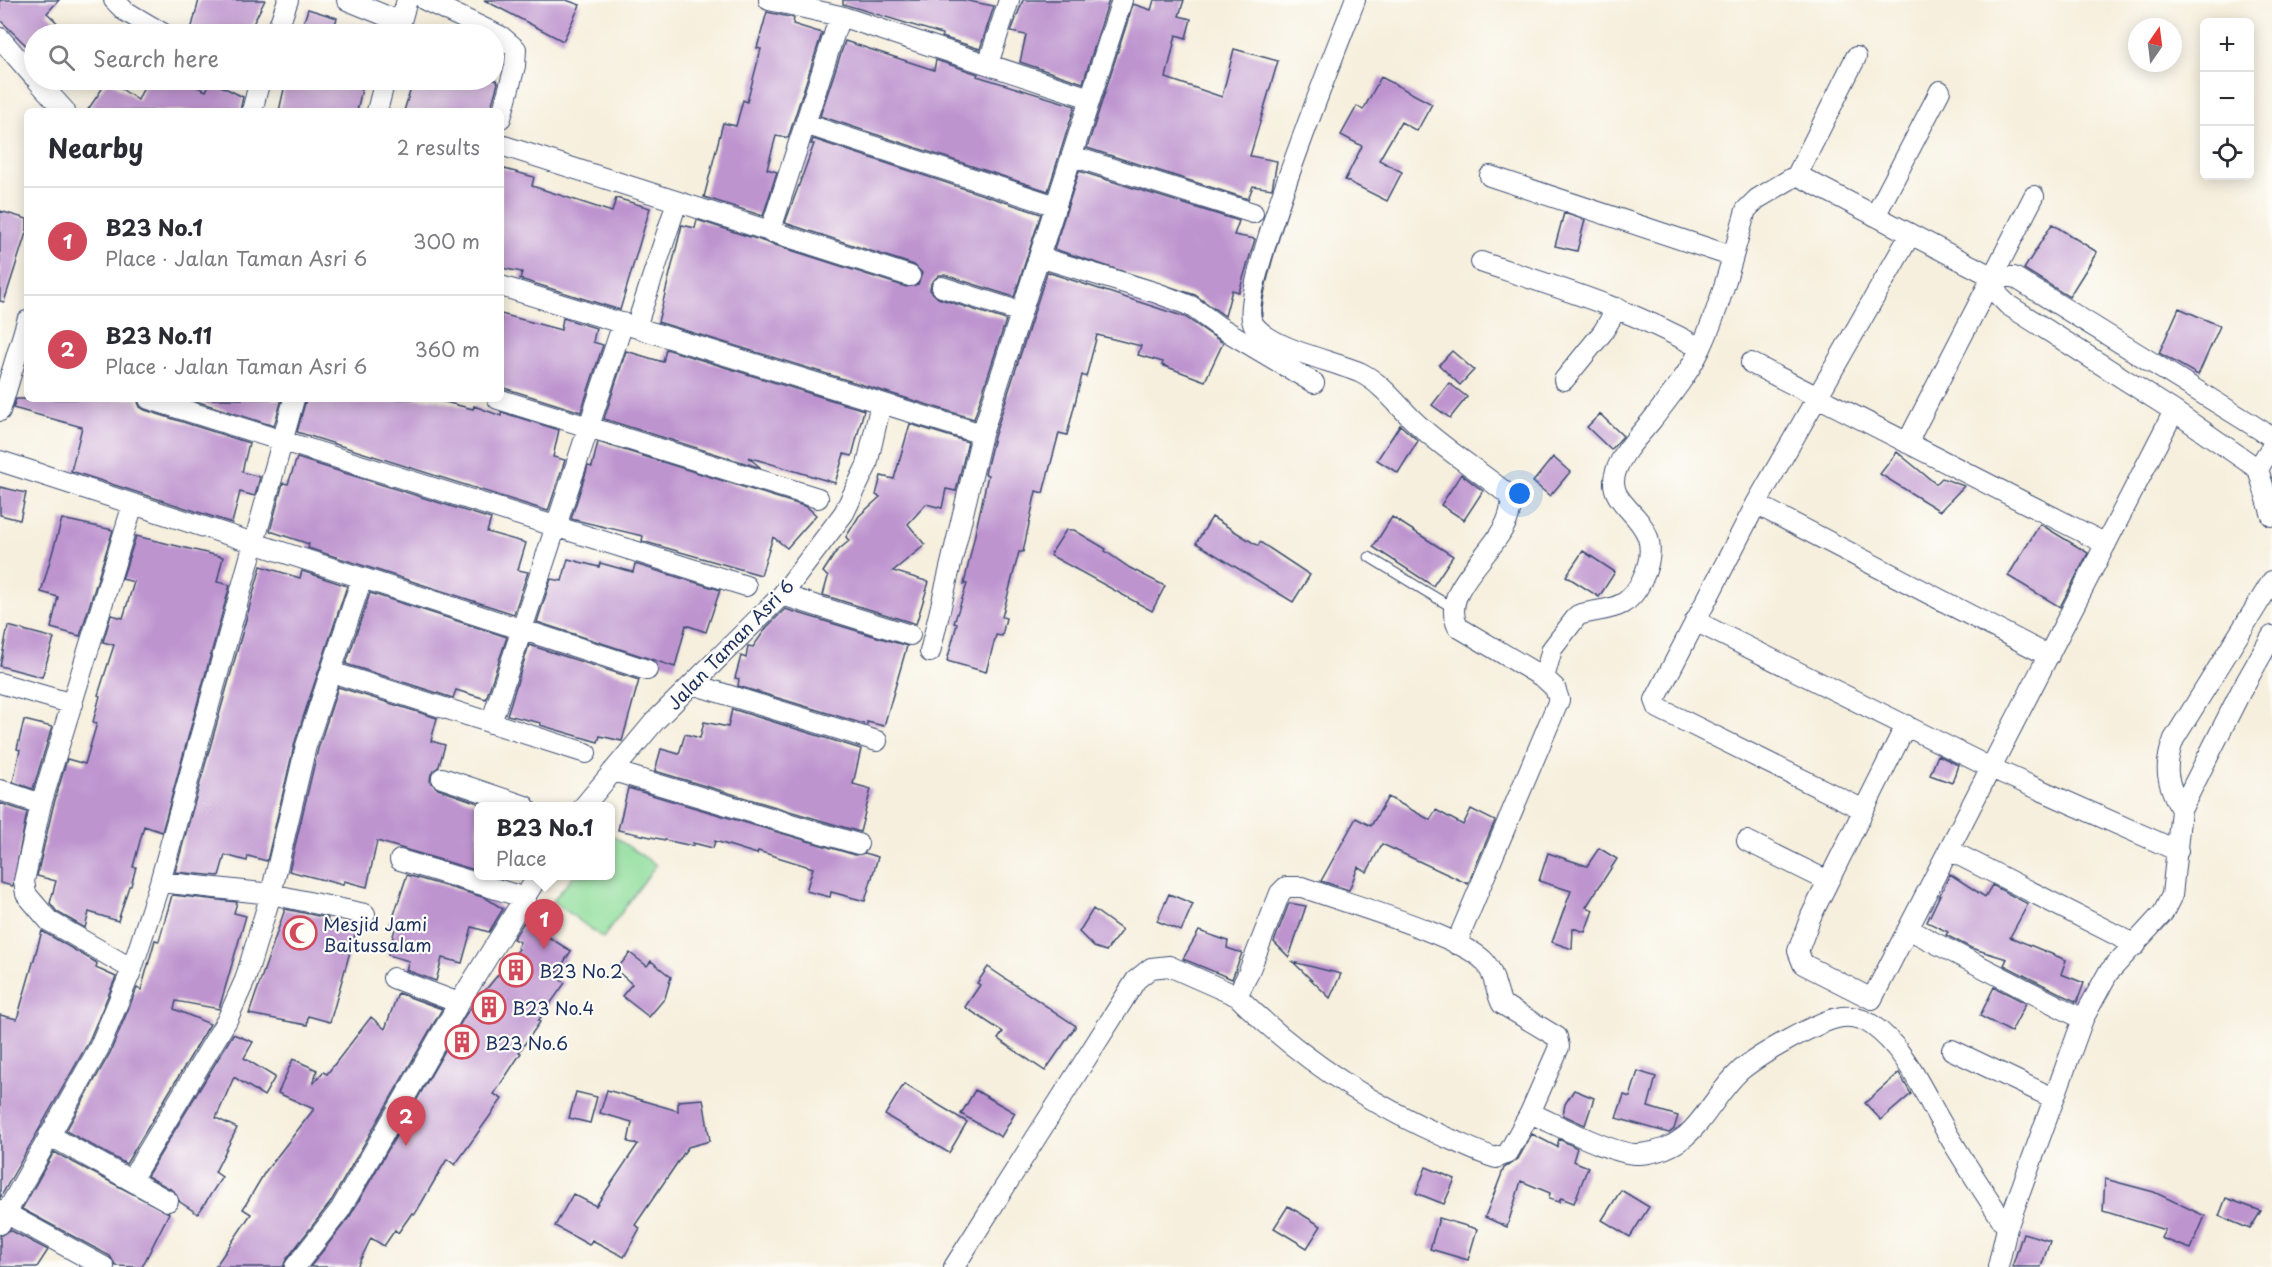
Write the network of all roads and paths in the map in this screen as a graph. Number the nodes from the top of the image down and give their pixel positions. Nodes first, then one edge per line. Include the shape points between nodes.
1 (114, 0) edge
2 (288, 0) edge
3 (347, 0) edge
4 (407, 0) edge
5 (425, 0) edge
6 (769, 0) edge
7 (1008, 0) edge
8 (1122, 0) edge
9 (1355, 0) edge
10 (840, 16) junction
11 (147, 24) edge
12 (280, 24) edge
13 (392, 24) edge
14 (400, 24) edge
15 (475, 24) edge
16 (0, 38) edge
17 (504, 39) edge
18 (1856, 57) dead end
19 (988, 63) junction
20 (24, 65) edge
21 (47, 90) edge
22 (254, 90) edge
23 (382, 90) edge
24 (1940, 91) dead end
25 (1090, 98) junction
26 (62, 108) edge
27 (252, 108) edge
28 (378, 108) edge
29 (504, 108) edge
30 (805, 124) junction
31 (504, 146) edge
32 (1072, 156) junction
33 (1490, 176) dead end
34 (1789, 180) junction
35 (2034, 196) dead end
36 (676, 202) junction
37 (1056, 206) junction
38 (1253, 213) dead end
39 (1875, 216) junction
40 (770, 232) junction
41 (1910, 235) junction
42 (1731, 256) junction
43 (1039, 257) junction
44 (1480, 262) dead end
45 (910, 276) dead end
46 (1993, 277) junction
47 (504, 287) edge
48 (942, 287) dead end
49 (1617, 308) junction
50 (1021, 312) junction
51 (629, 325) junction
52 (24, 344) edge
53 (1700, 348) junction
54 (22, 359) edge
55 (1751, 363) dead end
56 (1564, 380) dead end
57 (1314, 383) dead end
58 (1816, 396) junction
59 (504, 401) edge
60 (158, 402) edge
61 (293, 402) edge
62 (881, 403) junction
63 (0, 411) edge
64 (2174, 411) junction
65 (588, 428) junction
66 (982, 434) junction
67 (2272, 437) edge
68 (282, 441) junction
69 (1907, 443) junction
70 (2272, 446) edge
71 (0, 461) edge
72 (2258, 469) junction
73 (818, 498) dead end
74 (133, 504) junction
75 (1756, 504) junction
76 (2272, 516) edge
77 (556, 527) junction
78 (255, 544) junction
79 (2106, 544) junction
80 (1369, 557) dead end
81 (362, 578) junction
82 (2272, 581) edge
83 (746, 586) dead end
84 (782, 595) junction
85 (1453, 608) junction
86 (1695, 621) junction
87 (522, 630) junction
88 (910, 636) dead end
89 (2272, 636) edge
90 (930, 652) dead end
91 (2049, 656) junction
92 (647, 670) dead end
93 (331, 672) junction
94 (1544, 678) junction
95 (0, 683) edge
96 (692, 684) junction
97 (73, 704) junction
98 (492, 723) junction
99 (1906, 725) junction
100 (877, 741) dead end
101 (585, 753) dead end
102 (1991, 768) junction
103 (613, 771) junction
104 (442, 778) dead end
105 (0, 790) edge
106 (511, 802) edge
107 (588, 802) edge
108 (41, 804) junction
109 (1862, 809) junction
110 (2181, 810) junction
111 (1748, 841) dead end
112 (858, 844) dead end
113 (1949, 850) junction
114 (2178, 851) junction
115 (400, 860) dead end
116 (536, 880) edge
117 (1828, 881) junction
118 (160, 882) junction
119 (271, 894) junction
120 (526, 898) junction
121 (365, 914) dead end
122 (1908, 929) junction
123 (1456, 944) junction
124 (2136, 945) junction
125 (132, 969) junction
126 (393, 978) dead end
127 (1237, 996) junction
128 (459, 1003) junction
129 (2083, 1019) junction
130 (1952, 1050) dead end
131 (2052, 1098) junction
132 (1530, 1113) junction
133 (49, 1135) junction
134 (131, 1180) junction
135 (168, 1201) dead end
136 (2, 1216) edge
137 (2007, 1228) junction
138 (104, 1267) edge
139 (295, 1267) edge
140 (954, 1267) edge
141 (1998, 1267) edge

1 - 11 street
2 - 12 street
3 - 13 street
4 - 14 street
5 - 15 street
6 - 10 street
7 - 19 street
8 - 25 street
9 - 85 street via 1272,222 1250,317 1259,330 1275,341 1368,377 1411,418 1511,497 1512,508 1503,530 1456,596
10 - 19 street
10 - 30 street
16 - 20 street
17 - 29 street via 516,49
18 - 34 street
19 - 25 street
21 - 26 street
22 - 27 street
23 - 28 street
24 - 39 street
25 - 32 street
30 - 37 street
30 - 40 street
31 - 36 street
32 - 37 street
32 - 38 street
33 - 42 street
34 - 39 street
34 - 42 street via 1746,210
35 - 46 street
36 - 40 street
36 - 51 street
37 - 43 street
39 - 41 street
40 - 45 street
41 - 46 street
41 - 58 street
42 - 53 street
43 - 50 street
43 - 57 street via 1191,306
44 - 49 street
46 - 64 street via 1998,295 2008,305
46 - 67 street via 2014,277
46 - 69 street
47 - 51 street
48 - 50 street
49 - 53 street
49 - 56 street
50 - 66 street
51 - 62 street
51 - 65 street
52 - 54 street
53 - 94 street via 1659,411 1630,445 1613,479 1618,497 1644,524 1650,541 1642,580 1615,609 1578,615 1552,649
54 - 63 street
55 - 58 street
58 - 69 street
58 - 75 street
59 - 65 street
60 - 68 street
61 - 68 street
62 - 66 street
62 - 84 street, Jalan Taman Asri 6 via 867,465 844,513
64 - 72 street
64 - 79 street
65 - 73 street
65 - 77 street
66 - 90 street
68 - 77 street
68 - 78 street
69 - 79 street
70 - 72 street
71 - 74 street
72 - 76 street
74 - 78 street
74 - 97 street
75 - 86 street
75 - 91 street
77 - 83 street
77 - 87 street
78 - 81 street
78 - 118 street
79 - 91 street
80 - 85 lane
81 - 87 street
81 - 93 street
82 - 110 street via 2172,746 2166,776
84 - 88 street
84 - 96 street, Jalan Taman Asri 6
85 - 94 street via 1458,627
86 - 99 street
86 - 109 street via 1657,694 1658,708
87 - 92 street
87 - 98 street
89 - 110 street
91 - 102 street
93 - 98 street
93 - 119 street via 306,746
94 - 123 street via 1555,688 1559,700
95 - 97 street
96 - 100 street
96 - 103 street, Jalan Taman Asri 6
97 - 108 street
98 - 101 street
99 - 102 street
99 - 109 street
102 - 113 street
102 - 114 street
103 - 107 street, Jalan Taman Asri 6
103 - 112 street
104 - 106 street
105 - 108 street
108 - 125 street via 24,881 26,894 49,921
109 - 117 street
110 - 114 street
111 - 117 street
113 - 122 street
113 - 124 street
114 - 124 street via 2172,895
115 - 120 street
116 - 120 street
117 - 122 street via 1798,951 1803,964 1813,970 1872,999
118 - 119 street
118 - 125 street
119 - 121 street
119 - 134 street via 245,980 227,1020
120 - 128 street
122 - 129 street
123 - 127 street via 1291,886 1280,893
123 - 132 street via 1483,959 1491,969 1502,1004 1557,1037 1557,1051
124 - 129 street via 2108,974
125 - 133 street via 99,1048
126 - 128 street
127 - 132 street via 1286,1040 1359,1094 1492,1157 1508,1153
127 - 140 street via 1169,966 1158,965 1142,973
128 - 139 street via 340,1210
129 - 131 street
130 - 131 street
131 - 137 street
132 - 137 street via 1624,1153 1655,1151 1686,1137 1699,1125 1722,1090 1758,1058 1837,1018 1861,1019 1887,1039 1914,1073
133 - 134 street
133 - 136 street
134 - 135 street
136 - 138 street
137 - 141 street

